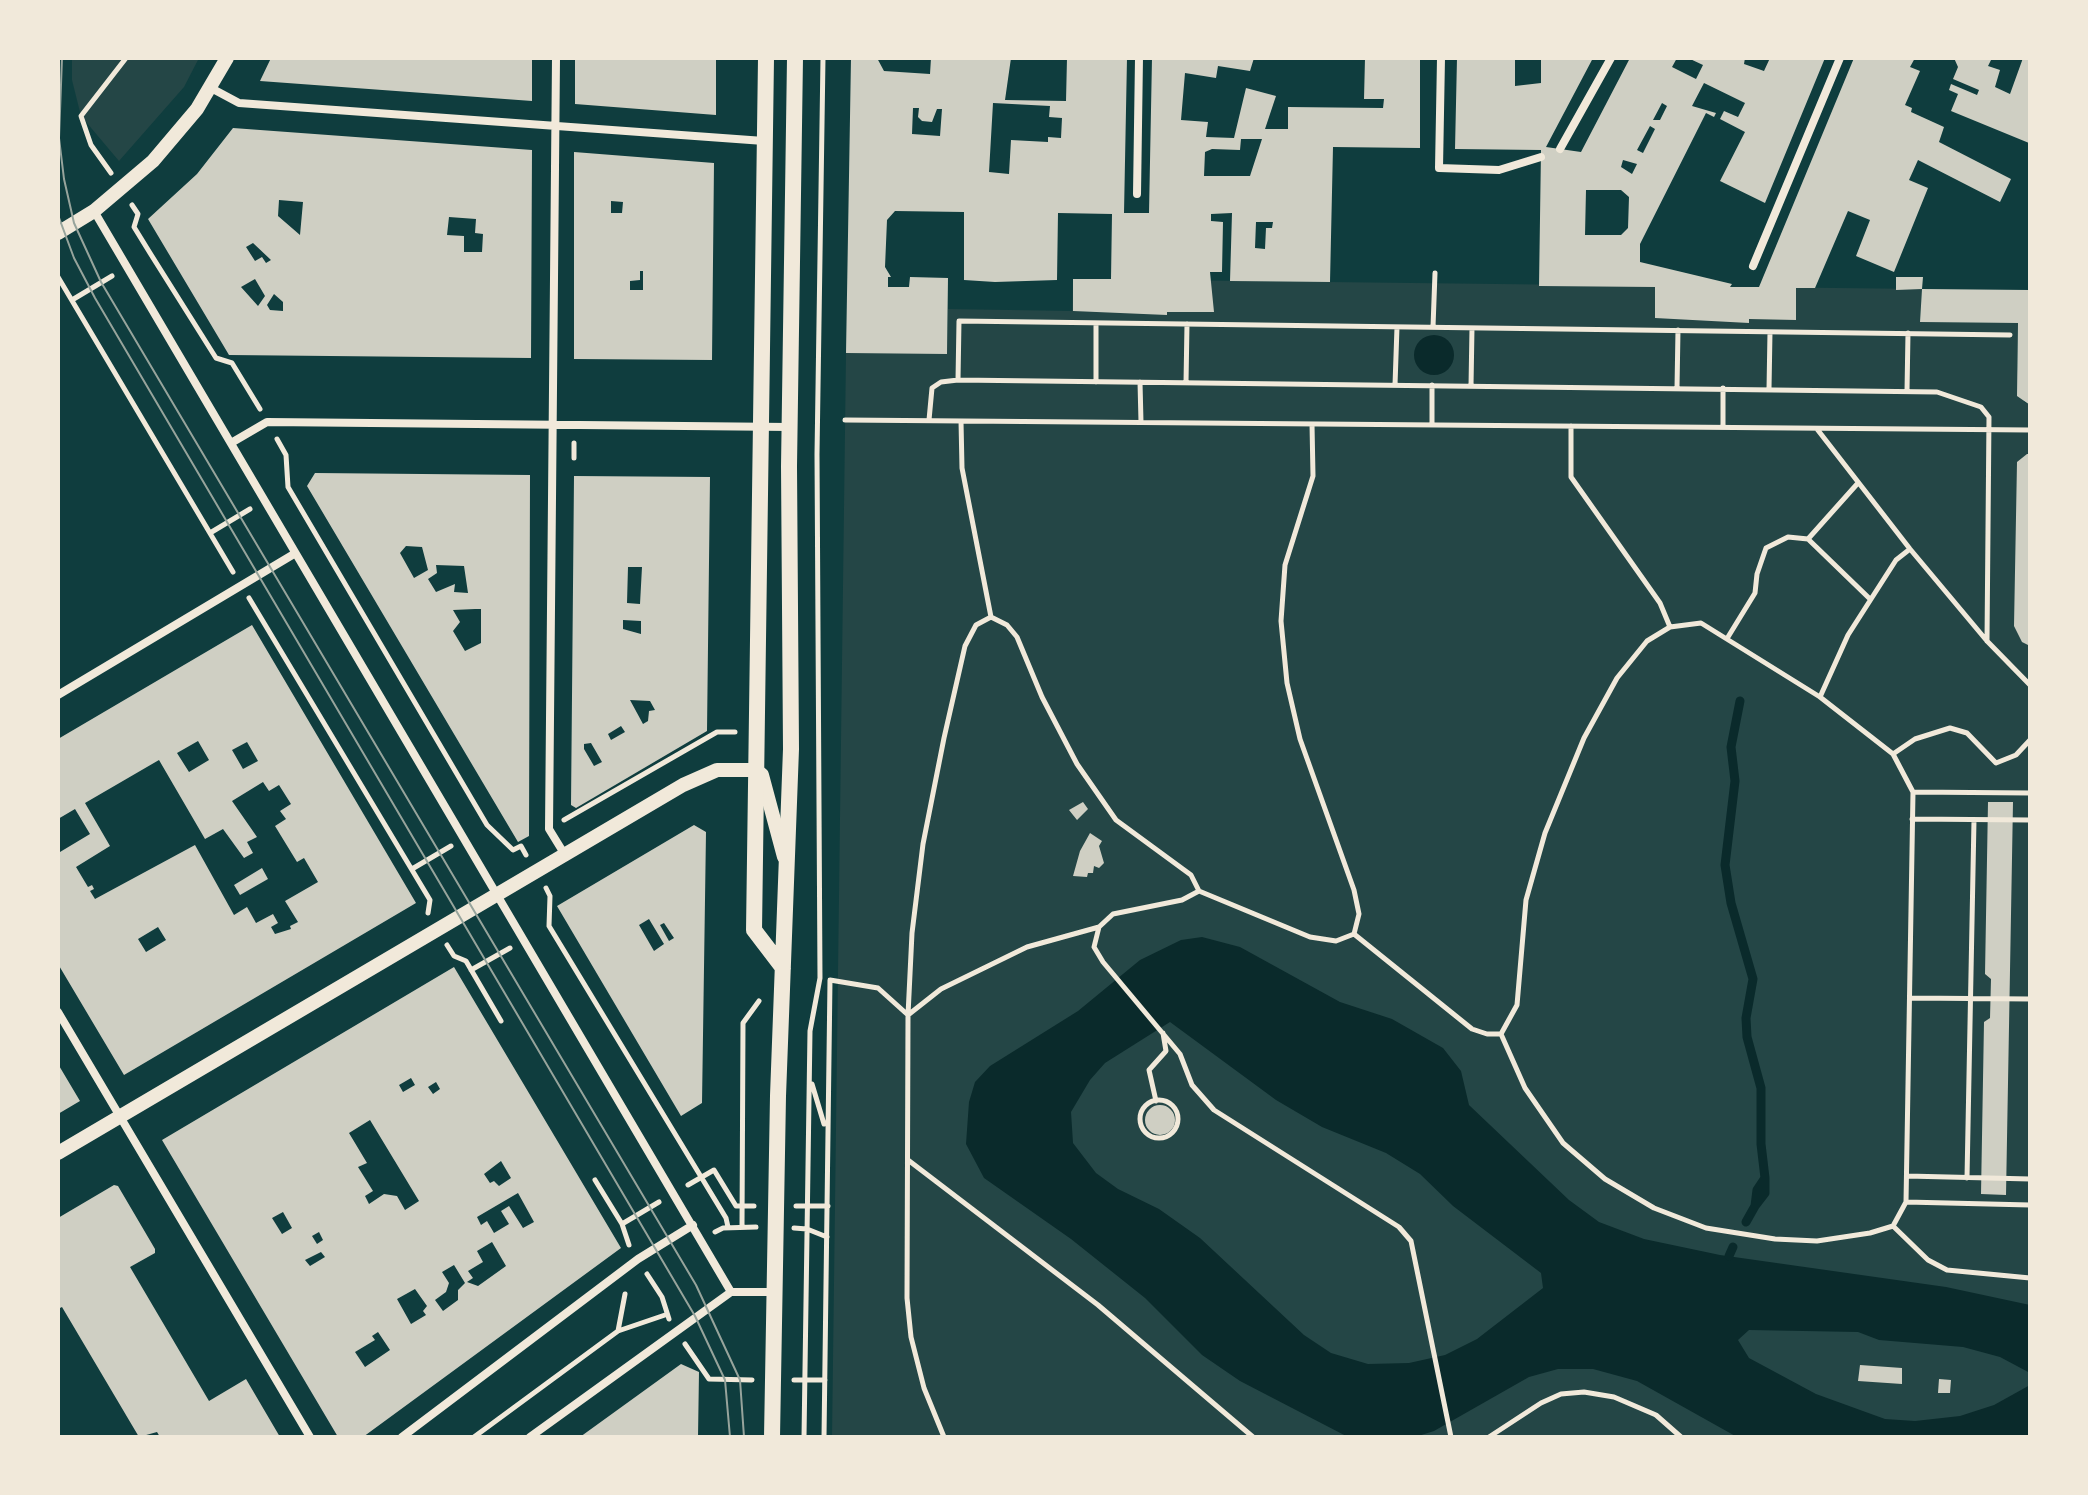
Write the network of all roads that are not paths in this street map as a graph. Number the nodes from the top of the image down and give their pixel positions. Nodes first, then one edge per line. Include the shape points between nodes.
1 (227, 58) edge
2 (556, 58) edge
3 (766, 58) edge
4 (795, 58) edge
5 (1139, 58) edge
6 (1441, 58) edge
7 (1611, 58) edge
8 (1840, 58) edge
9 (211, 88) junction
10 (555, 126) junction
11 (764, 141) junction
12 (1560, 149) dead end
13 (1541, 157) dead end
14 (1137, 194) dead end
15 (94, 211) junction
16 (58, 233) edge
17 (1753, 266) dead end
18 (553, 425) junction
19 (761, 427) junction
20 (790, 427) junction
21 (231, 443) junction
22 (294, 554) junction
23 (58, 695) edge
24 (756, 770) junction
25 (565, 855) junction
26 (787, 873) junction
27 (496, 895) junction
28 (783, 968) junction
29 (58, 1012) edge
30 (120, 1116) junction
31 (58, 1153) edge
32 (693, 1225) junction
33 (731, 1292) junction
34 (774, 1292) junction
35 (310, 1437) edge
36 (402, 1437) edge
37 (530, 1437) edge
38 (772, 1437) edge

1 - 9 street
2 - 10 street
3 - 11 main road
4 - 20 main road
5 - 14 street
6 - 13 street via 1439,168 1499,170
7 - 12 street
8 - 17 street
9 - 10 street via 239,103
9 - 15 street via 180,131
10 - 11 street
10 - 18 street
11 - 19 main road
15 - 16 street
15 - 21 street
18 - 19 street
18 - 21 street via 267,422
18 - 25 street via 549,829
19 - 20 street
19 - 24 main road
20 - 26 main road
21 - 22 street
22 - 23 street
22 - 27 street
24 - 25 street via 717,770
24 - 26 street via 769,790
24 - 28 main road via 754,930
25 - 27 street
26 - 28 main road
27 - 30 street
27 - 32 street
28 - 34 main road
29 - 30 street
30 - 31 street
30 - 35 street
32 - 33 street
32 - 36 street via 638,1259
33 - 34 street
33 - 37 street
34 - 38 main road

